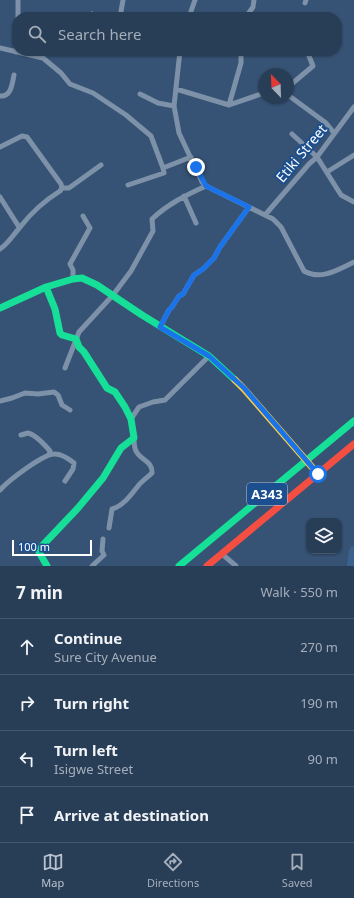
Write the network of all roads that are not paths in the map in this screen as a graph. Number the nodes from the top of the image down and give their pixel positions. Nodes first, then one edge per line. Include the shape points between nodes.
1 (18, 0) edge
2 (123, 0) edge
3 (254, 0) edge
4 (192, 1) edge
5 (18, 12) edge
6 (121, 12) edge
7 (190, 12) edge
8 (250, 12) edge
9 (0, 48) edge
10 (12, 51) edge
11 (34, 56) edge
12 (179, 56) edge
13 (242, 56) edge
14 (309, 56) edge
15 (39, 57) joint
16 (14, 75) dead end
17 (294, 82) edge
18 (176, 88) junction
19 (140, 94) dead end
20 (258, 95) edge
21 (0, 96) edge
22 (294, 99) edge
23 (229, 105) junction
24 (174, 106) junction
25 (354, 107) edge
26 (334, 133) junction
27 (292, 134) dead end
28 (0, 147) edge
29 (354, 155) edge
30 (191, 157) junction
31 (317, 157) junction
32 (101, 165) dead end
33 (163, 168) junction
34 (327, 172) junction
35 (128, 184) dead end
36 (206, 186) junction
37 (62, 188) junction
38 (184, 196) junction
39 (0, 197) edge
40 (354, 202) edge
41 (249, 207) junction
42 (266, 214) junction
43 (83, 216) dead end
44 (196, 223) dead end
45 (20, 227) junction
46 (0, 249) edge
47 (354, 262) edge
48 (73, 279) junction
49 (46, 287) junction
50 (113, 295) junction
51 (0, 308) edge
52 (160, 327) junction
53 (76, 339) junction
54 (209, 356) junction
55 (65, 368) dead end
56 (0, 401) edge
57 (70, 410) dead end
58 (131, 419) junction
59 (354, 421) edge
60 (21, 435) dead end
61 (134, 438) junction
62 (354, 444) edge
63 (50, 455) junction
64 (307, 461) junction
65 (318, 474) junction
66 (65, 481) dead end
67 (0, 490) edge
68 (109, 528) dead end
69 (103, 539) dead end
70 (222, 554) junction
71 (47, 566) edge
72 (92, 566) edge
73 (179, 566) edge
74 (208, 566) edge
75 (236, 566) edge

1 - 5 street
2 - 6 street
3 - 8 street
4 - 7 street
9 - 10 street
11 - 15 street
12 - 18 street
13 - 23 street
14 - 17 street via 314,66
15 - 33 street via 61,72 70,84 93,93 144,129 153,140
16 - 21 street via 9,93
18 - 23 street
18 - 24 street
19 - 24 street via 158,103
20 - 23 street
22 - 26 street via 326,123
24 - 30 street via 179,133
25 - 26 street, Etiki Street
26 - 31 street, Etiki Street
27 - 31 street
28 - 37 street via 27,136
29 - 34 street
30 - 33 street
30 - 36 street
31 - 34 street
31 - 42 street, Etiki Street
32 - 37 street via 69,188
33 - 35 street via 163,174
34 - 40 street via 341,195
36 - 38 street
36 - 41 street
37 - 45 street via 35,209
38 - 44 street
38 - 50 street via 162,209 152,219 153,231 131,271
39 - 45 street
41 - 42 street
41 - 52 street via 214,258 194,275
42 - 47 street via 277,223 308,274 333,272
43 - 48 street via 90,228 70,264
45 - 46 street via 9,243
48 - 49 main road
48 - 50 main road via 82,278
49 - 51 main road
49 - 53 main road via 62,336
50 - 52 main road
50 - 53 street via 79,332
52 - 54 main road
53 - 55 street
53 - 58 main road via 107,388 115,392 126,407
54 - 58 street via 165,400 139,407
54 - 64 main road via 244,388
56 - 57 street via 25,393 54,392 62,405
58 - 61 main road
59 - 64 main road, A343
60 - 63 street via 28,432 32,434 45,445
61 - 68 street via 136,451 151,465 152,473 118,507 112,509
61 - 71 main road via 121,448 103,478 42,546 40,552
62 - 65 main road, A343
63 - 66 street via 54,453 64,456 74,463
63 - 67 street via 16,475
64 - 65 main road
64 - 73 main road, A343
65 - 70 main road, A343
69 - 72 street via 104,555
70 - 74 main road, A343
70 - 75 street

